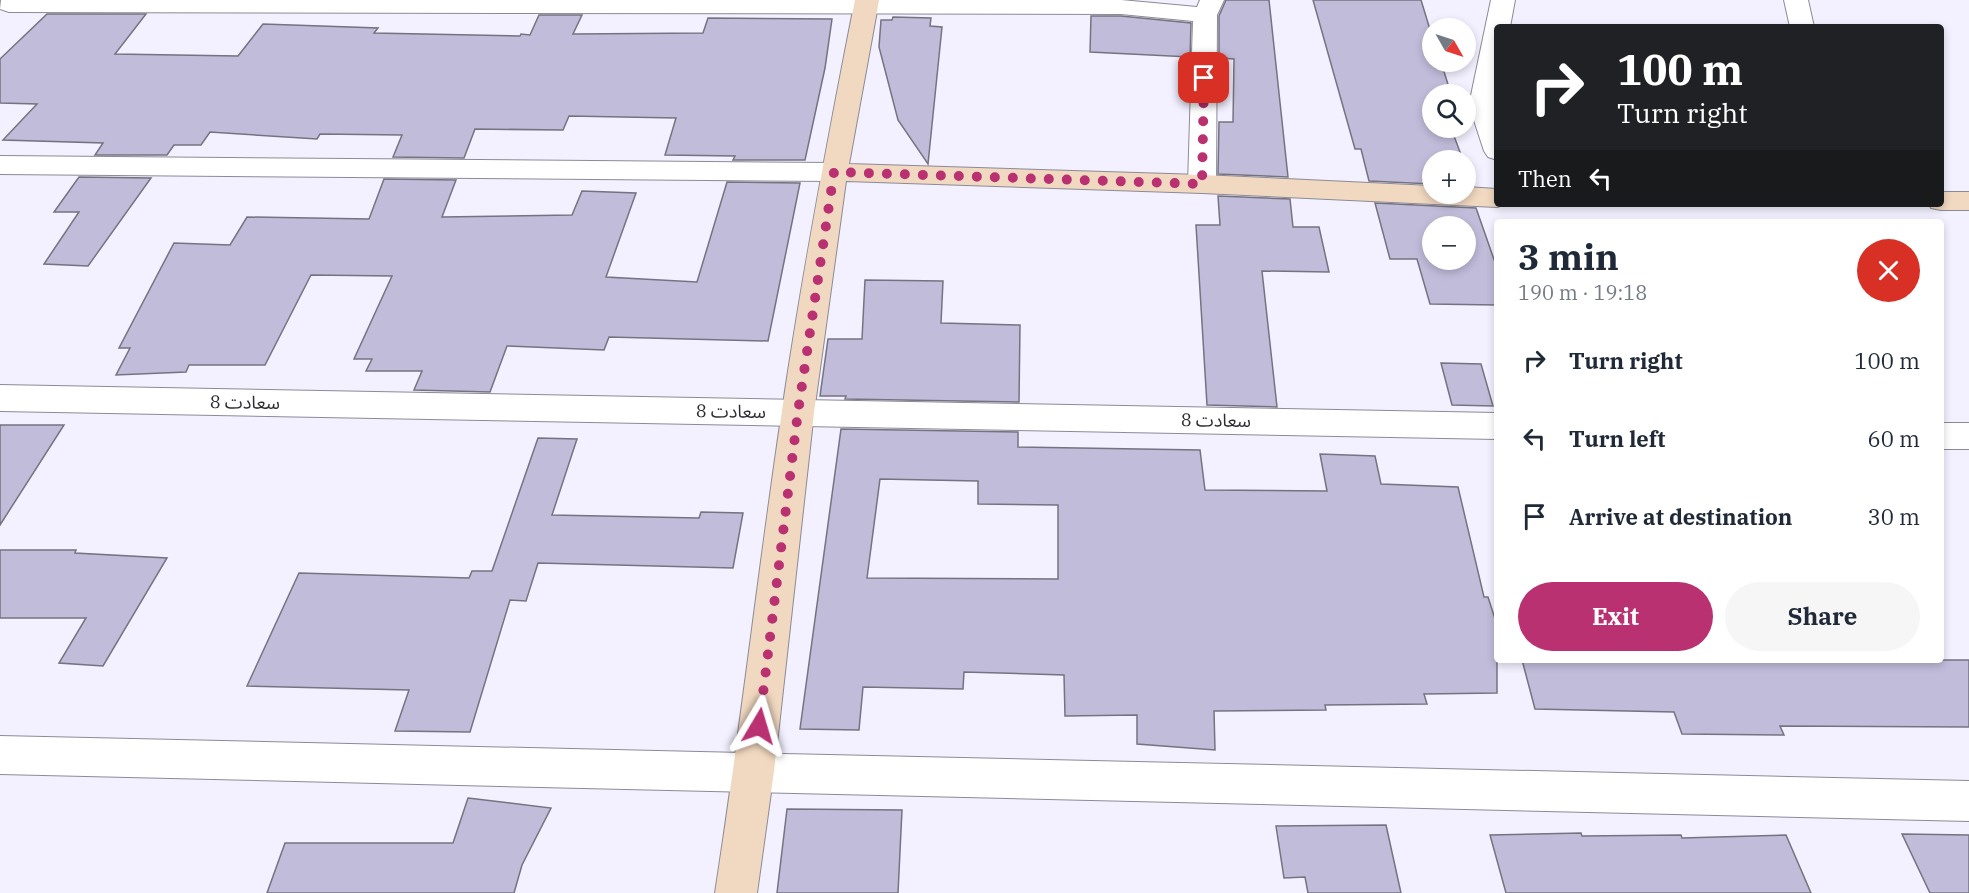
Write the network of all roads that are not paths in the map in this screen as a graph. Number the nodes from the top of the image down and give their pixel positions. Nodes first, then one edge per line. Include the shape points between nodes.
1 (1503, 0) edge
2 (1796, 0) edge
3 (867, 3) edge
4 (9, 5) dead end
5 (1208, 8) edge
6 (1498, 24) edge
7 (1801, 24) edge
8 (1494, 43) edge
9 (1494, 142) edge
10 (0, 165) edge
11 (834, 172) junction
12 (1202, 184) junction
13 (1494, 198) edge
14 (1944, 201) edge
15 (1969, 201) edge
16 (0, 398) edge
17 (798, 412) junction
18 (1494, 426) edge
19 (1944, 436) edge
20 (1969, 436) edge
21 (0, 754) edge
22 (754, 771) junction
23 (1969, 801) edge
24 (736, 893) edge

1 - 6 street
2 - 7 street
3 - 4 street
3 - 5 street
3 - 11 main road
5 - 12 street
8 - 9 street via 1482,105
10 - 11 street
11 - 12 main road
11 - 17 main road
12 - 13 main road
14 - 15 main road
16 - 17 street, سعادت 8
17 - 18 street, سعادت 8
17 - 22 main road
19 - 20 street
21 - 22 street
22 - 23 street
22 - 24 main road

